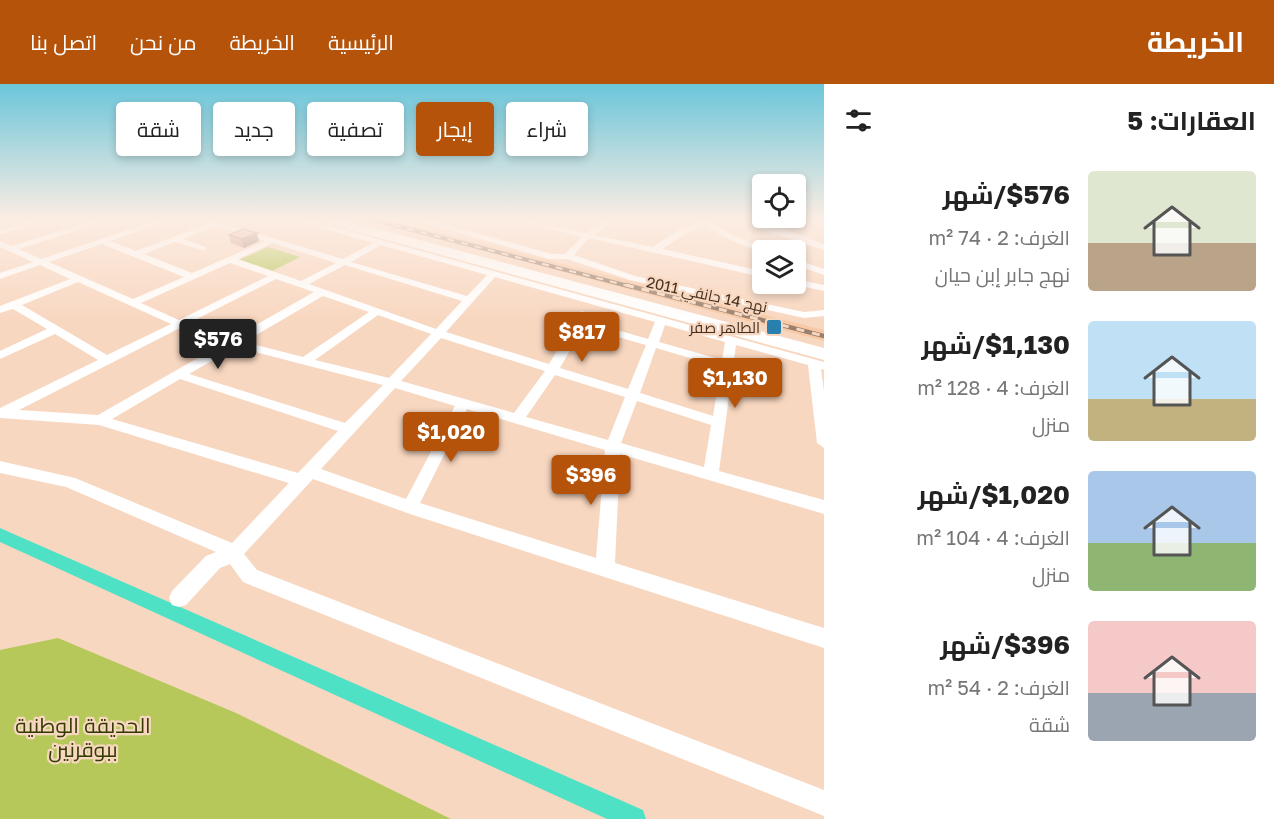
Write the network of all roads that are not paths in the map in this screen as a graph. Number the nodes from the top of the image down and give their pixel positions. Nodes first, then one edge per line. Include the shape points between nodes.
1 (24, 252) edge
2 (69, 252) edge
3 (128, 252) edge
4 (141, 252) edge
5 (248, 252) edge
6 (308, 252) edge
7 (362, 252) edge
8 (417, 252) edge
9 (442, 252) edge
10 (467, 252) edge
11 (534, 252) edge
12 (572, 252) edge
13 (666, 252) edge
14 (134, 255) junction
15 (568, 256) junction
16 (231, 260) junction
17 (43, 261) junction
18 (342, 263) junction
19 (806, 266) edge
20 (752, 272) edge
21 (824, 272) edge
22 (493, 274) junction
23 (0, 276) edge
24 (275, 276) junction
25 (193, 277) junction
26 (81, 278) junction
27 (806, 284) edge
28 (301, 285) junction
29 (824, 288) edge
30 (320, 293) junction
31 (469, 300) junction
32 (592, 301) junction
33 (133, 303) junction
34 (14, 305) junction
35 (0, 310) edge
36 (376, 312) junction
37 (821, 317) edge
38 (661, 321) junction
39 (579, 322) junction
40 (180, 324) junction
41 (55, 330) junction
42 (438, 333) junction
43 (730, 340) junction
44 (235, 343) junction
45 (653, 343) junction
46 (824, 348) edge
47 (0, 355) edge
48 (106, 360) junction
49 (305, 361) junction
50 (821, 361) edge
51 (726, 365) junction
52 (552, 370) junction
53 (179, 375) junction
54 (392, 383) junction
55 (631, 395) junction
56 (463, 404) junction
57 (1, 413) edge
58 (517, 419) junction
59 (100, 420) junction
60 (717, 422) junction
61 (350, 430) junction
62 (824, 443) edge
63 (613, 445) junction
64 (0, 467) edge
65 (711, 474) junction
66 (307, 477) junction
67 (410, 507) junction
68 (824, 507) edge
69 (233, 554) junction
70 (605, 568) junction
71 (179, 598) dead end
72 (824, 638) edge
73 (824, 803) edge

1 - 17 street
2 - 17 street
3 - 14 street
4 - 14 street
5 - 16 street
6 - 18 street
7 - 18 street
8 - 22 street
9 - 50 highway
10 - 46 highway
11 - 15 street, نهج 14 جانفي 2011
12 - 15 street
13 - 20 street
14 - 25 street
15 - 37 street, نهج 14 جانفي 2011 via 633,278
16 - 24 street
16 - 25 street
17 - 23 street
17 - 26 street
18 - 28 street
18 - 31 street
19 - 21 street
22 - 31 street
22 - 32 street
24 - 28 street
24 - 40 street
25 - 33 street
26 - 33 street
26 - 34 street
27 - 29 street
28 - 30 street
30 - 36 street
30 - 44 street
31 - 42 street
32 - 38 street
32 - 39 street
33 - 40 street
34 - 35 street
34 - 41 street
36 - 42 street
36 - 49 street
38 - 43 street
38 - 45 street
39 - 45 street
39 - 52 street
40 - 44 street
40 - 48 street
41 - 47 street
41 - 48 street
42 - 52 street
42 - 54 street
43 - 50 street
43 - 51 street
44 - 49 street
44 - 53 street
45 - 51 street
45 - 55 street
48 - 57 street
49 - 54 street
50 - 62 street
51 - 60 street
52 - 55 street
52 - 58 street
53 - 59 street
53 - 61 street
54 - 56 street
54 - 61 street
55 - 60 street
55 - 63 street
56 - 58 street
56 - 67 street
57 - 59 street
58 - 63 street
59 - 66 street
60 - 65 street
61 - 66 street
63 - 65 street
63 - 70 street
64 - 69 street via 69,482 220,545
65 - 68 street
66 - 67 street
66 - 69 street
67 - 70 street
69 - 71 street via 213,562
69 - 73 street via 250,576
70 - 72 street

